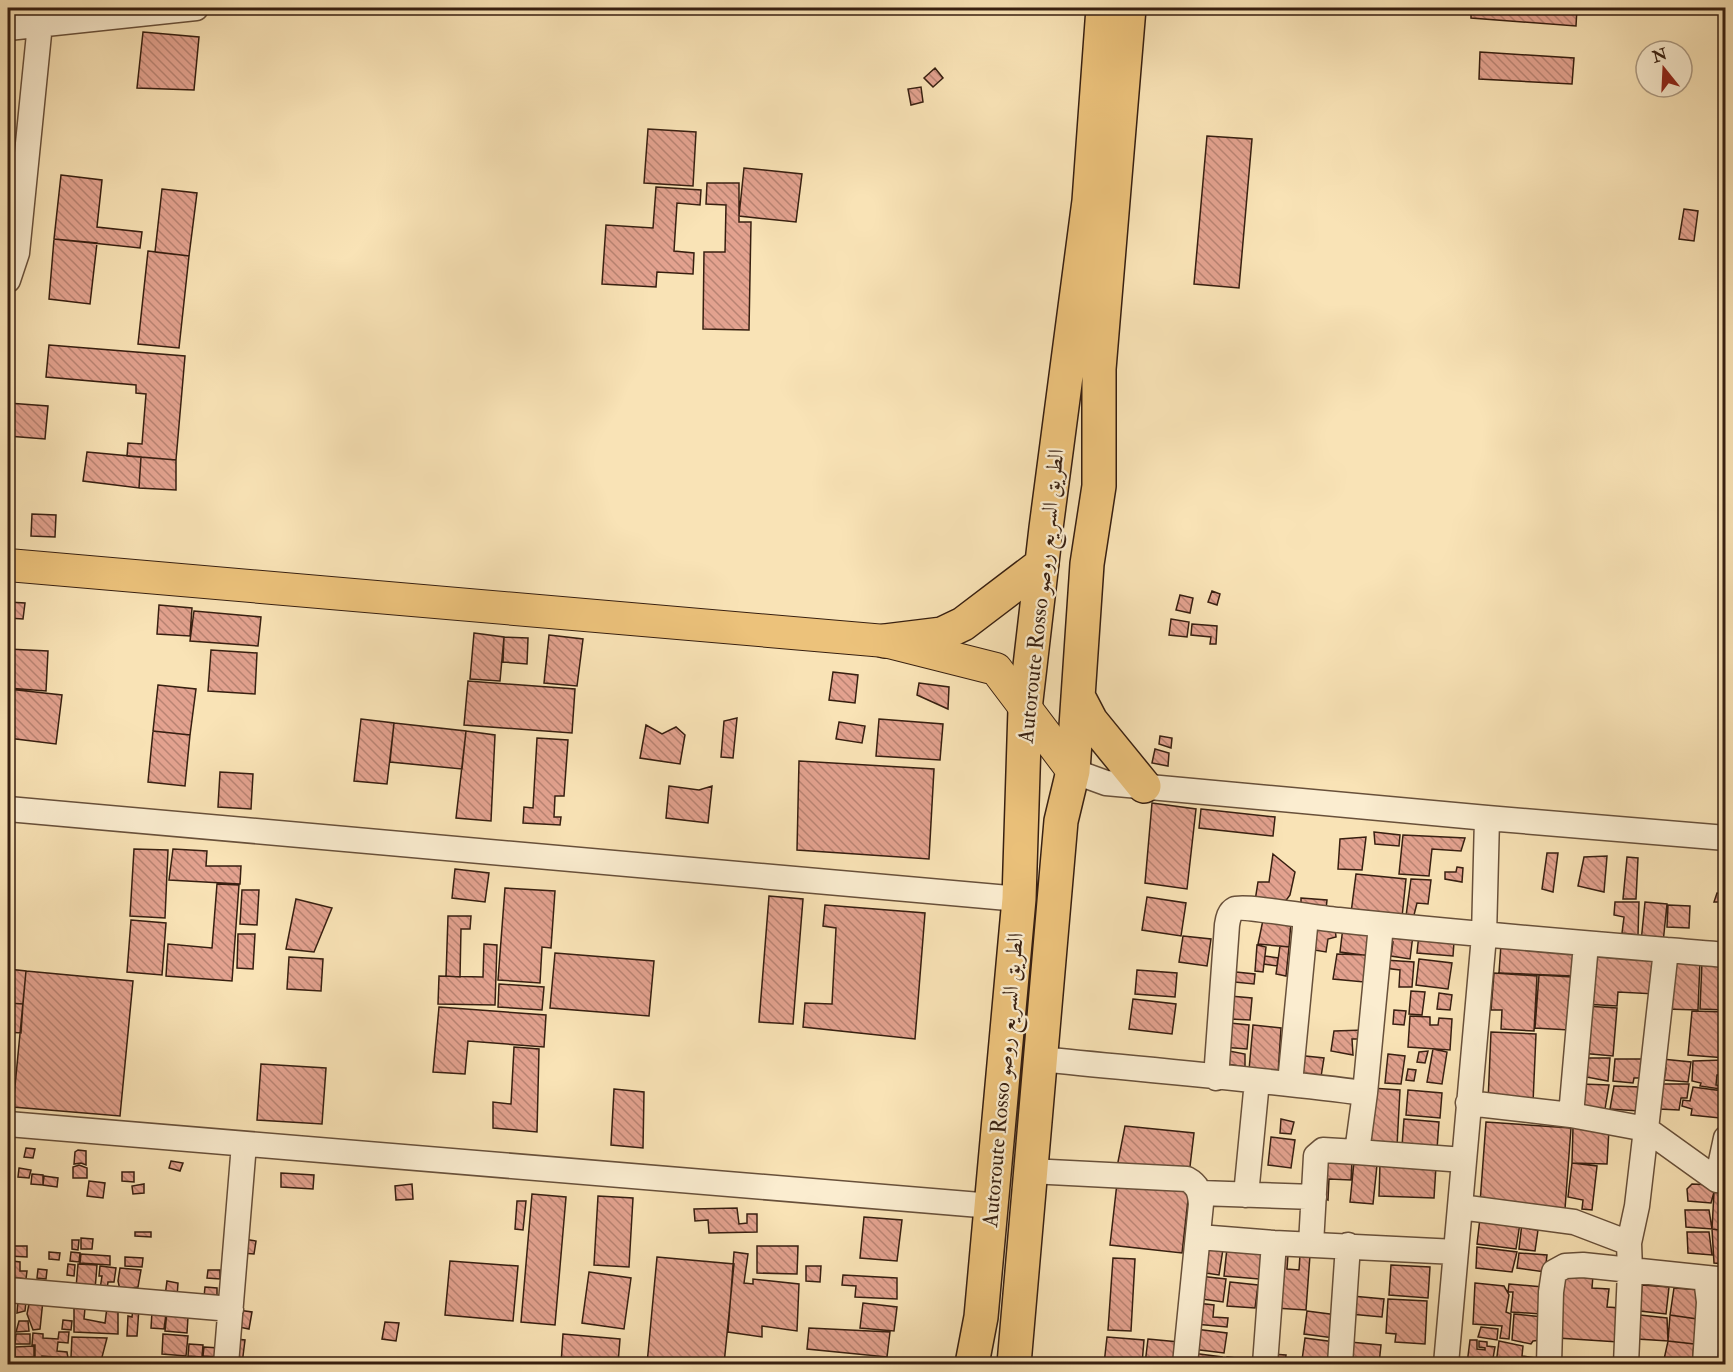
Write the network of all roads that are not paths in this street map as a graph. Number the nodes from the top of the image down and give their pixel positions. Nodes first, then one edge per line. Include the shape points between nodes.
1 (184, 8) edge
2 (1103, 8) edge
3 (1129, 8) edge
4 (40, 24) junction
5 (8, 28) edge
6 (8, 280) edge
7 (1042, 564) junction
8 (8, 565) edge
9 (885, 641) junction
10 (1078, 696) junction
11 (1025, 709) junction
12 (1073, 771) junction
13 (1144, 786) junction
14 (8, 809) edge
15 (1488, 818) junction
16 (1725, 838) edge
17 (1019, 899) junction
18 (1306, 917) junction
19 (1381, 925) junction
20 (1484, 936) junction
21 (1586, 944) junction
22 (1666, 950) junction
23 (1725, 955) edge
24 (1040, 1059) junction
25 (1215, 1078) junction
26 (1257, 1081) junction
27 (1290, 1083) junction
28 (1365, 1093) junction
29 (1468, 1103) junction
30 (1571, 1115) junction
31 (8, 1124) edge
32 (1646, 1129) junction
33 (1725, 1138) edge
34 (244, 1144) junction
35 (1357, 1152) junction
36 (1464, 1160) junction
37 (1030, 1171) junction
38 (1721, 1180) edge
39 (1200, 1193) junction
40 (1246, 1195) junction
41 (1314, 1197) junction
42 (992, 1206) junction
43 (1460, 1207) junction
44 (1199, 1237) junction
45 (1274, 1243) junction
46 (1629, 1243) junction
47 (1311, 1244) junction
48 (1348, 1245) junction
49 (1456, 1252) junction
50 (1630, 1271) junction
51 (1716, 1279) edge
52 (8, 1290) edge
53 (231, 1309) junction
54 (226, 1365) edge
55 (972, 1365) edge
56 (1014, 1365) edge
57 (1185, 1365) edge
58 (1265, 1365) edge
59 (1340, 1365) edge
60 (1446, 1365) edge
61 (1549, 1365) edge
62 (1626, 1365) edge
63 (1705, 1365) edge

1 - 4 street
2 - 7 highway, Autoroute Rosso الطريق السريع روصو via 1089,201
3 - 10 highway, Autoroute Rosso الطريق السريع روصو via 1099,369 1099,486 1087,564
4 - 5 street
4 - 6 street via 17,254
7 - 9 highway via 963,624 942,634
7 - 11 highway, Autoroute Rosso الطريق السريع روصو
8 - 9 main road
9 - 11 main road via 996,669
10 - 12 highway, Autoroute Rosso الطريق السريع روصو
10 - 13 highway via 1091,721
11 - 12 main road
11 - 17 highway, Autoroute Rosso الطريق السريع روصو
12 - 13 street via 1106,783
12 - 24 highway, Autoroute Rosso الطريق السريع روصو via 1061,821
13 - 15 street
14 - 17 street
15 - 16 street
15 - 20 street
17 - 42 highway, Autoroute Rosso الطريق السريع روصو
18 - 19 street
18 - 25 street via 1246,908 1234,909 1229,915
18 - 27 street
19 - 20 street
19 - 28 street
20 - 21 street
20 - 29 street
21 - 22 street
21 - 30 street
22 - 23 street
22 - 32 street
24 - 25 street
24 - 37 highway, Autoroute Rosso الطريق السريع روصو
25 - 26 street
26 - 27 street
26 - 40 street
27 - 28 street
28 - 35 street
29 - 30 street
29 - 36 street
30 - 32 street
31 - 34 street
32 - 38 street
32 - 46 street
33 - 38 street
34 - 42 street
34 - 53 street
35 - 36 street
35 - 41 street via 1318,1152
36 - 43 street
37 - 39 street via 1187,1179
37 - 56 highway, Autoroute Rosso الطريق السريع روصو
39 - 40 street
39 - 44 street
40 - 41 street
41 - 47 street
42 - 55 highway, Autoroute Rosso الطريق السريع روصو
43 - 46 street via 1574,1222
43 - 49 street
44 - 45 street
44 - 57 street
45 - 47 street
45 - 58 street
46 - 50 street
47 - 48 street
48 - 49 street
48 - 59 street
49 - 60 street
50 - 51 street
50 - 61 street via 1583,1265 1565,1266 1554,1272
50 - 62 street
51 - 63 street via 1709,1302
52 - 53 street
53 - 54 street

